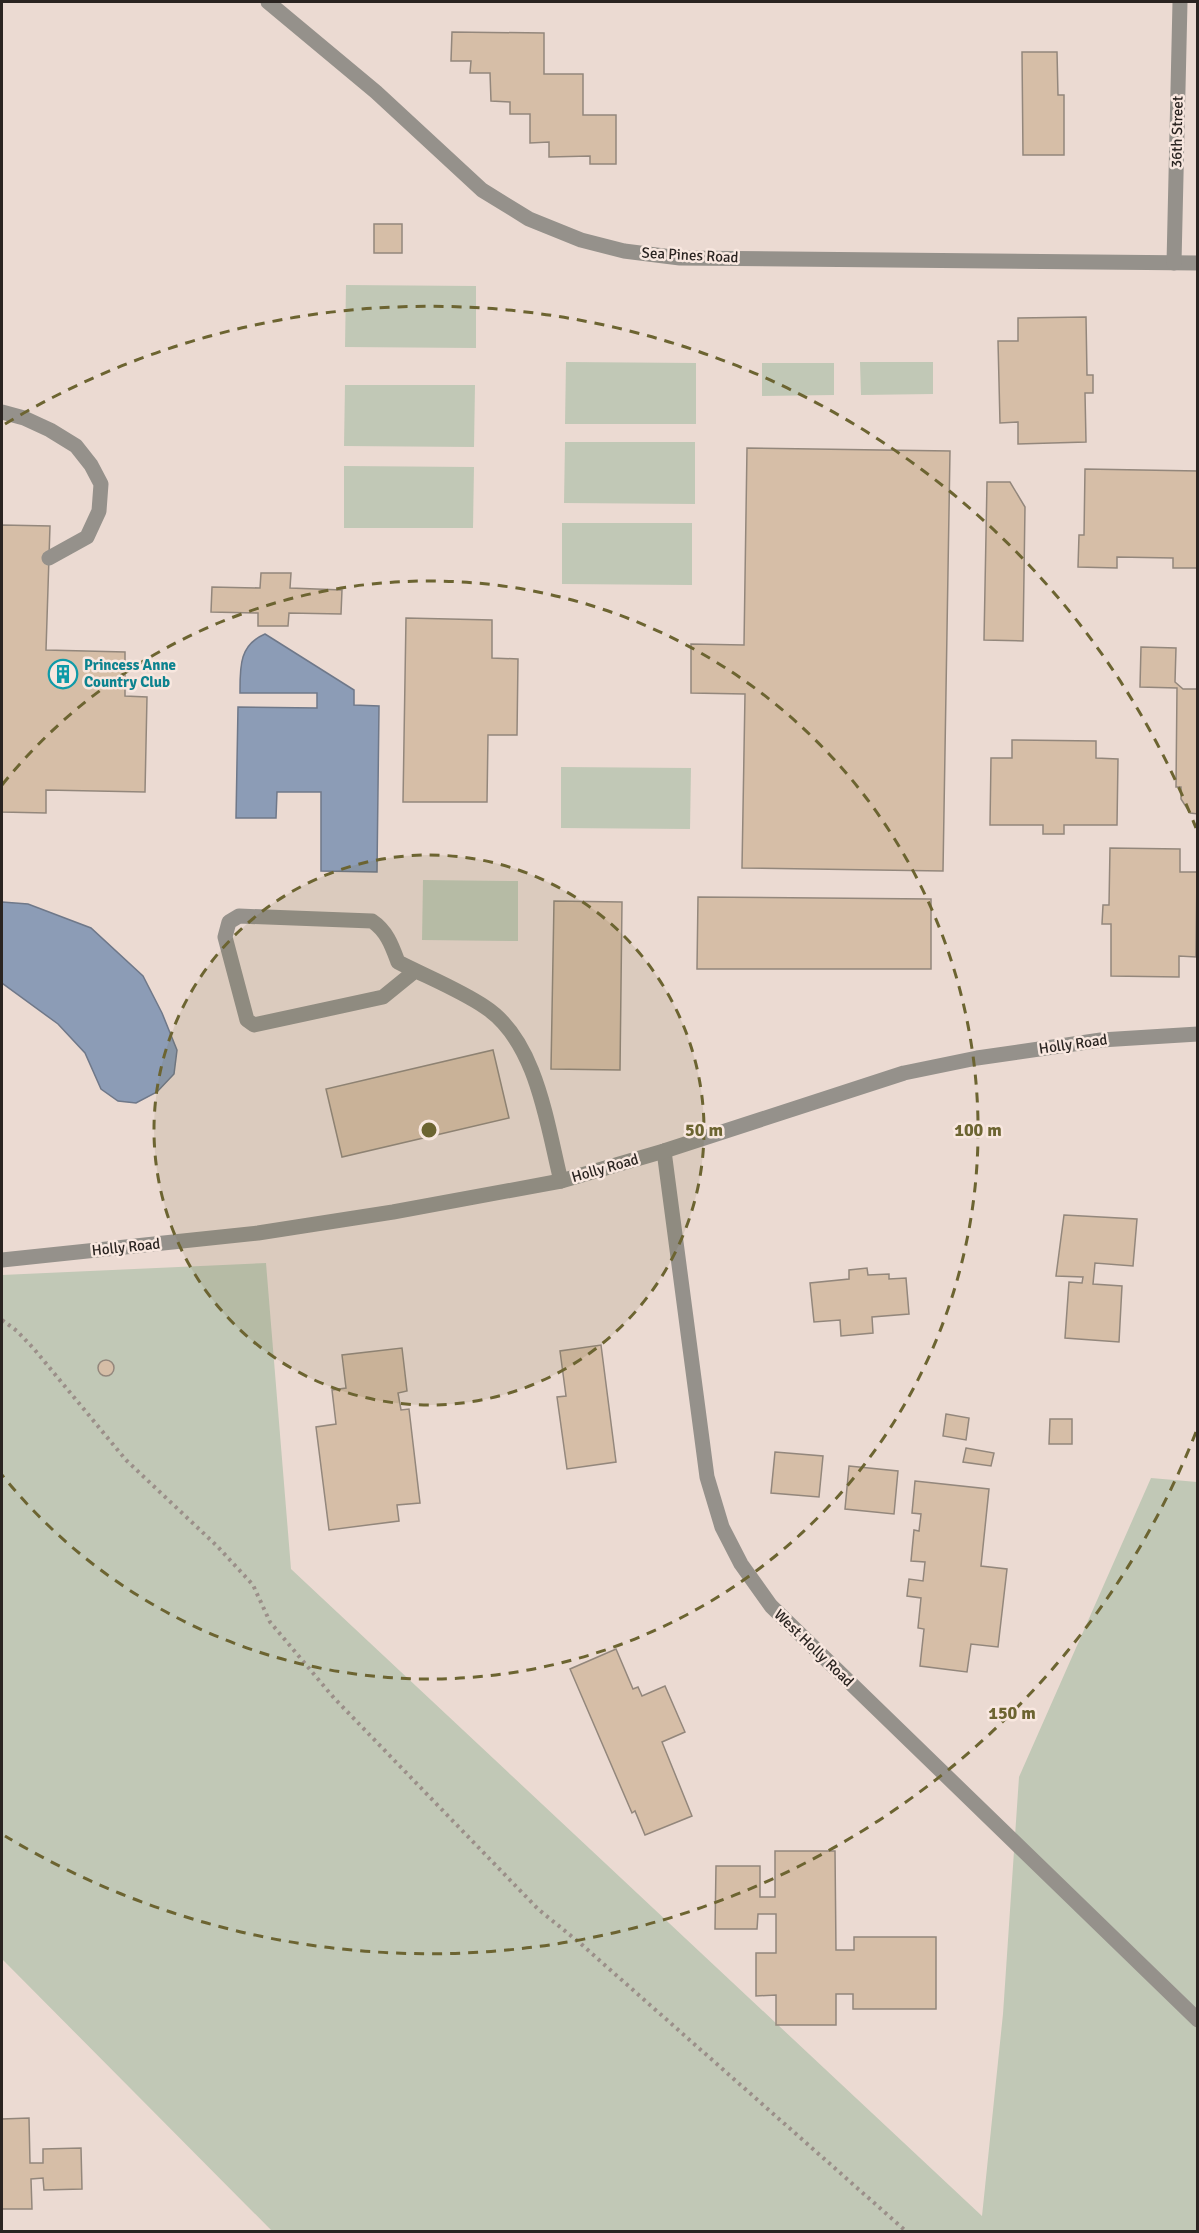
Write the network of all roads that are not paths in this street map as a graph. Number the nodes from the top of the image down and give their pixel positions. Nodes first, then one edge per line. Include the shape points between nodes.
1 (268, 2) edge
2 (1180, 2) edge
3 (1174, 262) junction
4 (1197, 263) edge
5 (2, 412) edge
6 (49, 558) dead end
7 (415, 971) junction
8 (1197, 1034) edge
9 (664, 1151) junction
10 (561, 1181) junction
11 (2, 1260) edge
12 (1197, 2020) edge

1 - 3 street, Sea Pines Road via 482,190 529,219 581,240 624,251 680,258
2 - 3 street, 36th Street
3 - 4 street, Sea Pines Road
5 - 6 street via 24,418 76,446 101,484 99,511 87,537
7 - 7 street via 398,962 389,940 372,921 239,916 229,922 225,938 247,1020 254,1025 383,997
7 - 10 street via 485,1007 510,1030 537,1084
8 - 9 street, Holly Road via 1101,1040 977,1058 904,1074
9 - 10 street, Holly Road
9 - 12 street, West Holly Road via 707,1477 722,1527 741,1564 771,1606
10 - 11 street, Holly Road via 258,1233

